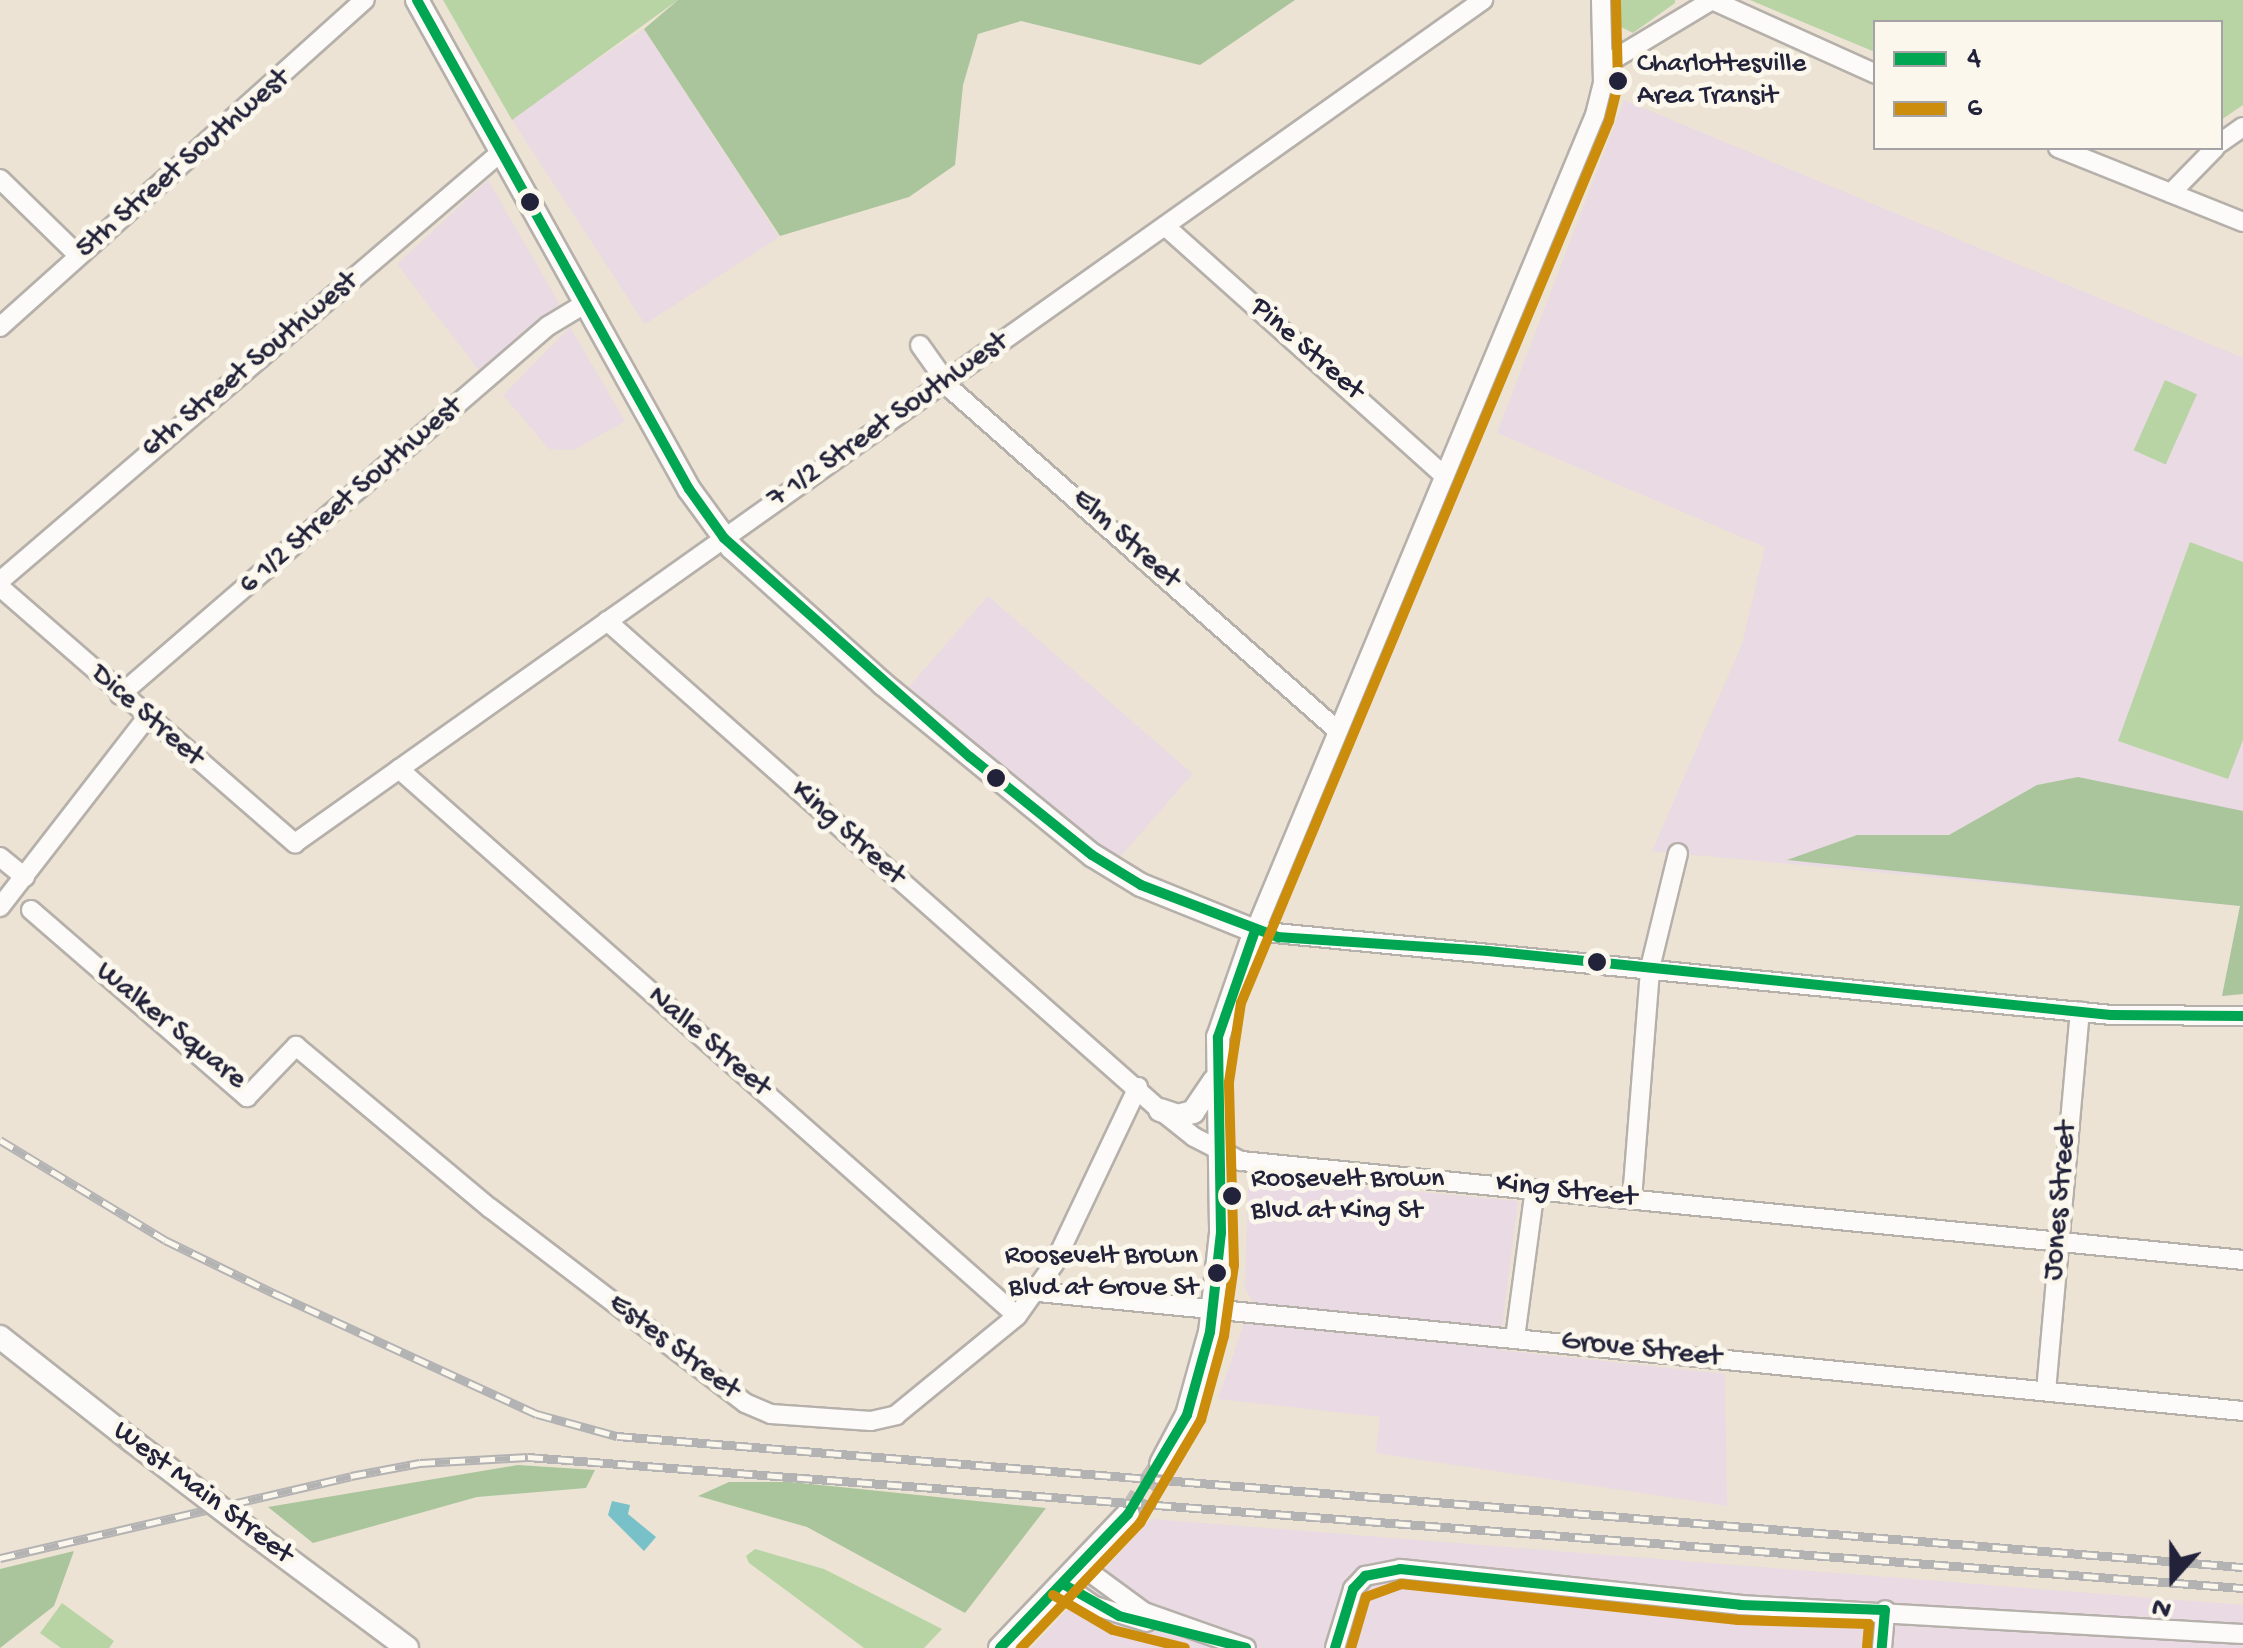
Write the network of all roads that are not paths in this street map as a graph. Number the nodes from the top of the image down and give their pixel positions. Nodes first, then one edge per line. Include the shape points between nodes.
1 (365, 0) edge
2 (416, 0) edge
3 (1483, 0) edge
4 (1601, 0) edge
5 (1712, 0) edge
6 (1604, 65) junction
7 (1873, 73) edge
8 (2063, 150) edge
9 (2213, 150) edge
10 (501, 152) junction
11 (0, 179) edge
12 (2171, 193) junction
13 (2243, 222) edge
14 (1165, 226) junction
15 (80, 256) junction
16 (586, 302) junction
17 (0, 327) edge
18 (920, 344) dead end
19 (946, 382) junction
20 (1445, 476) junction
21 (724, 538) junction
22 (0, 584) edge
23 (606, 622) junction
24 (120, 695) junction
25 (146, 718) junction
26 (1338, 730) junction
27 (399, 769) junction
28 (295, 843) joint
29 (1678, 853) dead end
30 (0, 857) edge
31 (25, 877) junction
32 (0, 907) edge
33 (30, 910) dead end
34 (1255, 931) junction
35 (1650, 968) junction
36 (2080, 1012) junction
37 (2243, 1016) edge
38 (1214, 1081) junction
39 (1138, 1087) junction
40 (1160, 1110) junction
41 (1220, 1152) junction
42 (1534, 1189) junction
43 (1632, 1199) junction
44 (490, 1208) joint
45 (2059, 1242) junction
46 (2243, 1260) edge
47 (1038, 1292) junction
48 (1214, 1308) junction
49 (1017, 1316) junction
50 (0, 1338) edge
51 (1515, 1338) junction
52 (2046, 1391) junction
53 (2243, 1411) edge
54 (1161, 1464) tunnel mouth
55 (1128, 1514) tunnel mouth
56 (1080, 1566) junction
57 (1063, 1584) junction
58 (1884, 1610) junction
59 (1182, 1628) junction
60 (2243, 1634) edge
61 (407, 1648) edge
62 (1000, 1648) edge
63 (1246, 1648) edge
64 (1335, 1648) edge
65 (1882, 1648) edge

1 - 15 street, 5th Street Southwest
2 - 10 main road
3 - 14 street, 7 1/2 Street Southwest
4 - 6 street
5 - 6 street
5 - 7 street
6 - 20 street via 1601,95 1566,191
8 - 12 street
9 - 12 street
10 - 16 main road
10 - 22 street, 6th Street Southwest
11 - 15 street
12 - 13 street
14 - 19 street, 7 1/2 Street Southwest
14 - 20 street, Pine Street
15 - 17 street, 5th Street Southwest
16 - 21 main road
16 - 24 street, 6 1/2 Street Southwest via 548,326
18 - 19 street, Elm Street
19 - 21 street, 7 1/2 Street Southwest
19 - 26 street, Elm Street
20 - 26 street
21 - 23 street, 7 1/2 Street Southwest
21 - 34 main road via 870,672 1092,855 1141,884
22 - 24 street, Dice Street
23 - 27 street, 7 1/2 Street Southwest
23 - 39 street, King Street
24 - 25 street, Dice Street
25 - 28 street, Dice Street
25 - 31 street
26 - 34 street
27 - 28 street, 7 1/2 Street Southwest
27 - 49 street, Nalle Street
29 - 35 street
30 - 31 street
31 - 32 street
33 - 44 street, Walker Square via 248,1097 296,1046
34 - 35 street
34 - 38 main road via 1226,999
35 - 36 street
35 - 43 street
36 - 37 street
36 - 45 street, Jones Street
38 - 40 main road via 1193,1112
38 - 41 main road
39 - 40 street, King Street
39 - 47 street
40 - 41 street, King Street
41 - 42 street, King Street via 1241,1161
41 - 48 main road
42 - 43 street, King Street
42 - 51 street
43 - 45 street, King Street
44 - 49 street, Estes Street via 756,1409 882,1420
45 - 46 street, King Street
45 - 52 street, Jones Street
47 - 48 street, Grove Street
47 - 49 street
48 - 51 street, Grove Street
48 - 54 main road via 1187,1415
50 - 61 main road, West Main Street, bridge
51 - 52 street, Grove Street
52 - 53 street, Grove Street
55 - 56 main road
56 - 57 main road
56 - 59 street via 1130,1605
57 - 59 street via 1094,1606
57 - 62 main road
58 - 60 street
58 - 64 street via 1740,1606 1400,1569 1365,1576 1353,1589
58 - 65 street
59 - 63 street

